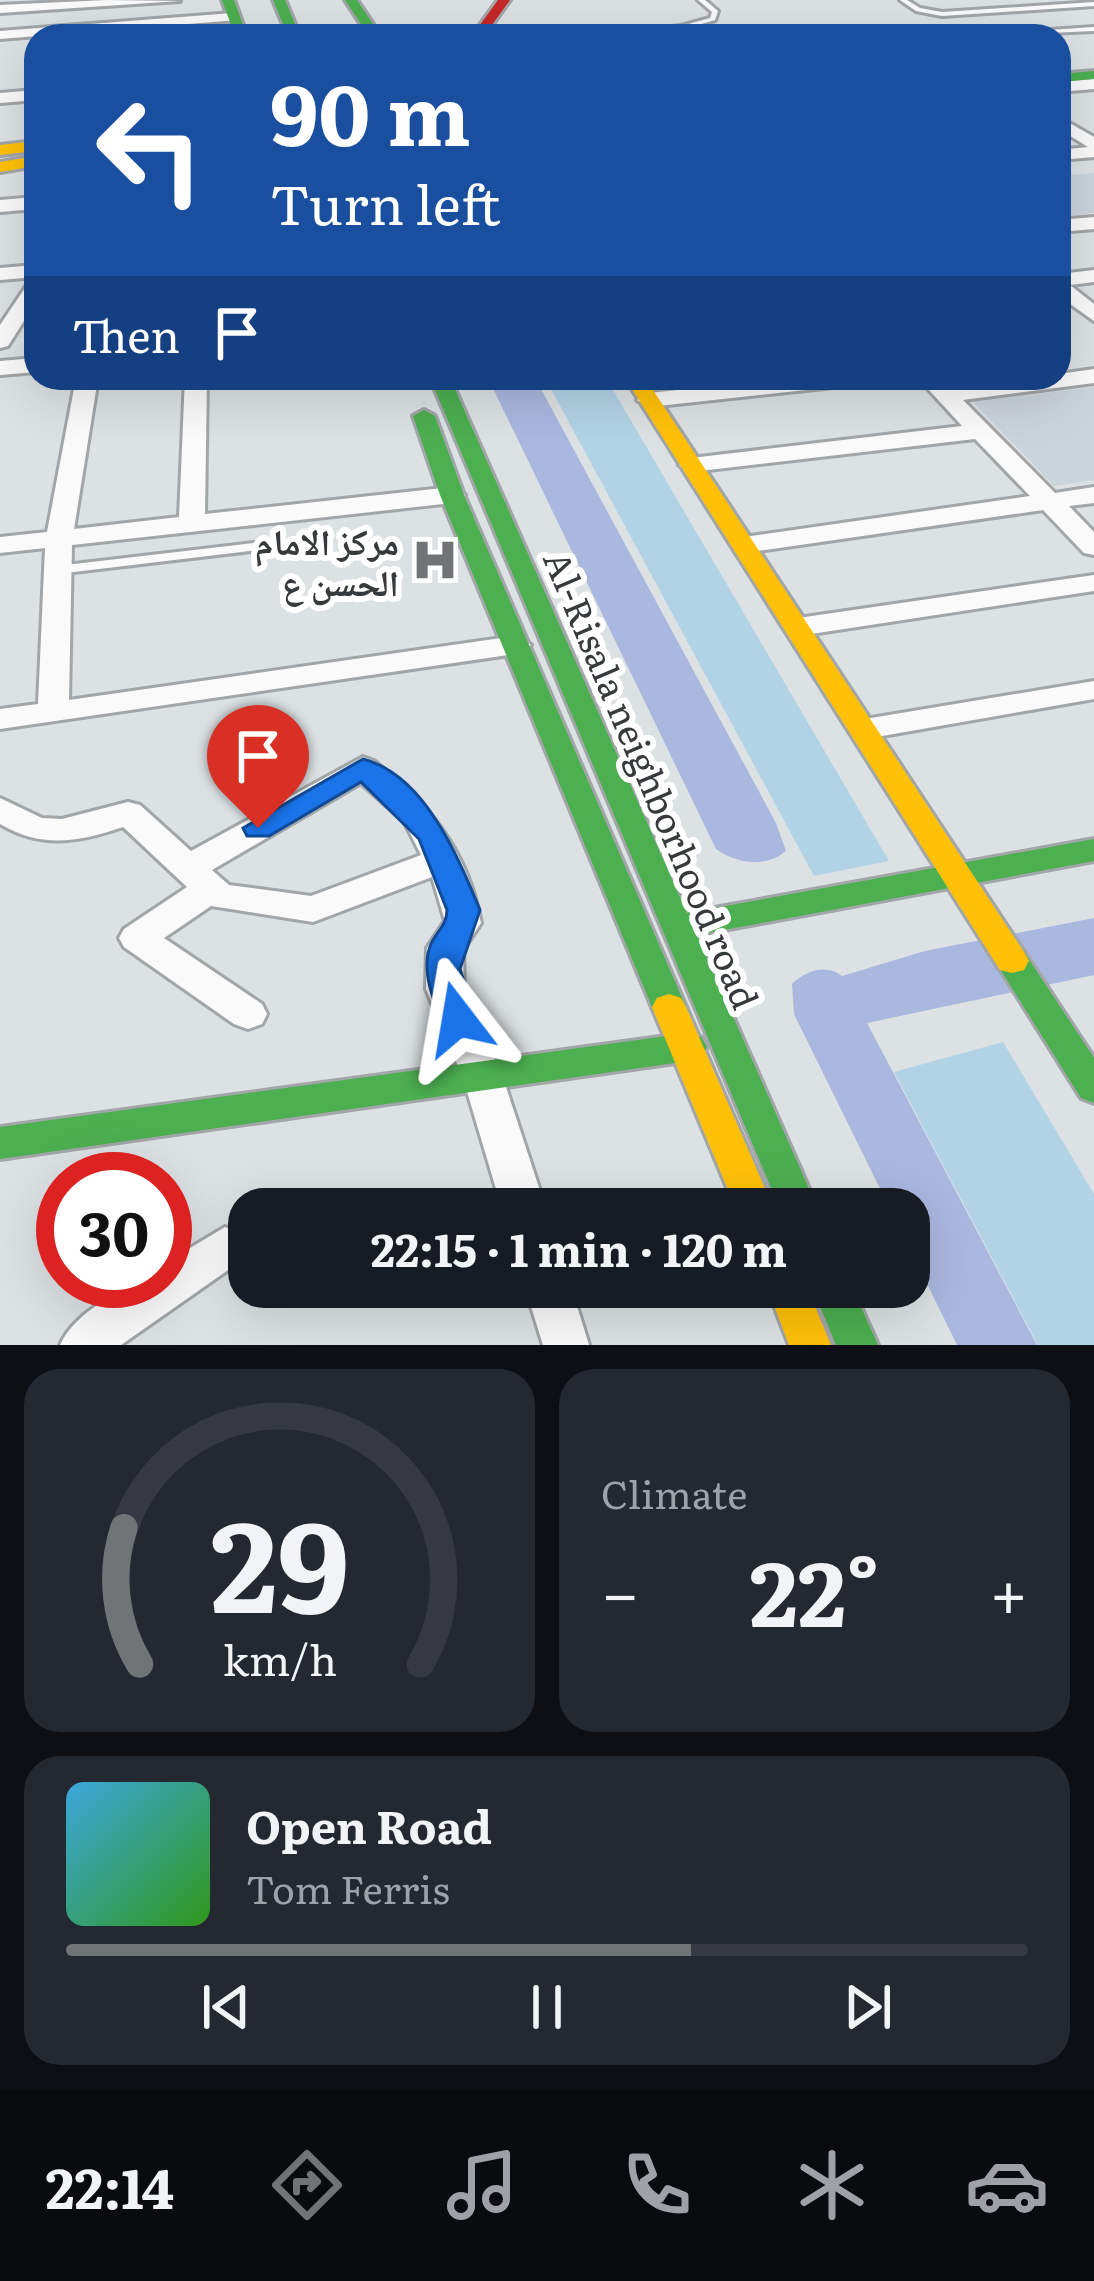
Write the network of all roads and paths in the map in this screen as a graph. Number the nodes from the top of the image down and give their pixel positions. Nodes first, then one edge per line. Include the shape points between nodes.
1 (185, 0) edge
2 (700, 0) edge
3 (903, 0) edge
4 (1001, 0) edge
5 (105, 2) edge
6 (1094, 4) edge
7 (0, 9) edge
8 (1015, 9) junction
9 (234, 18) edge
10 (186, 24) edge
11 (695, 24) edge
12 (1071, 294) edge
13 (24, 313) edge
14 (1094, 314) edge
15 (0, 340) edge
16 (85, 390) edge
17 (196, 390) edge
18 (414, 390) edge
19 (445, 390) edge
20 (643, 390) edge
21 (941, 390) edge
22 (980, 431) junction
23 (692, 464) junction
24 (452, 495) junction
25 (1094, 495) edge
26 (1050, 502) junction
27 (192, 522) junction
28 (59, 538) junction
29 (0, 544) edge
30 (271, 544) dead end
31 (744, 545) junction
32 (1094, 547) edge
33 (57, 570) junction
34 (1094, 583) edge
35 (798, 627) junction
36 (516, 645) junction
37 (1094, 691) edge
38 (52, 712) junction
39 (0, 719) edge
40 (865, 729) junction
41 (0, 809) edge
42 (1094, 850) edge
43 (443, 860) junction
44 (955, 875) junction
45 (199, 879) junction
46 (678, 927) junction
47 (248, 1014) dead end
48 (689, 1047) junction
49 (1089, 1071) edge
50 (483, 1078) junction
51 (0, 1143) edge
52 (517, 1188) edge
53 (746, 1188) edge
54 (790, 1188) edge
55 (225, 1247) dead end
56 (555, 1308) edge
57 (795, 1308) edge
58 (841, 1308) edge
59 (83, 1345) edge
60 (566, 1345) edge
61 (810, 1345) edge
62 (857, 1345) edge

1 - 5 street
2 - 11 lane via 716,12
3 - 8 lane via 932,13
4 - 8 lane
5 - 7 street
6 - 8 lane
9 - 10 street
12 - 14 street
13 - 15 street
16 - 28 street
17 - 27 street
18 - 24 main road, Al-Risala neighborhood road
19 - 46 main road, Al-Risala neighborhood road
20 - 23 main road
21 - 22 street
22 - 23 street
22 - 26 street
23 - 31 main road
24 - 27 street
24 - 36 main road, Al-Risala neighborhood road
25 - 26 street
26 - 31 street
26 - 32 street
27 - 28 street
28 - 29 street
28 - 33 street
30 - 33 lane
31 - 35 main road
33 - 38 street
34 - 35 street
35 - 40 main road
36 - 38 street
36 - 48 main road, Al-Risala neighborhood road
37 - 40 street
38 - 39 street
40 - 44 main road
41 - 45 street via 25,826 66,834 128,813
42 - 44 main road
43 - 45 street via 313,909 218,896
43 - 45 street via 418,815 363,768
43 - 50 street via 464,910 446,948 446,989
44 - 46 main road
44 - 49 main road
45 - 47 street via 137,938
46 - 54 main road, Al-Risala neighborhood road
48 - 50 main road
48 - 53 main road, Al-Risala neighborhood road
50 - 51 main road
50 - 52 street
55 - 59 street
56 - 60 street
57 - 61 main road
58 - 62 main road

